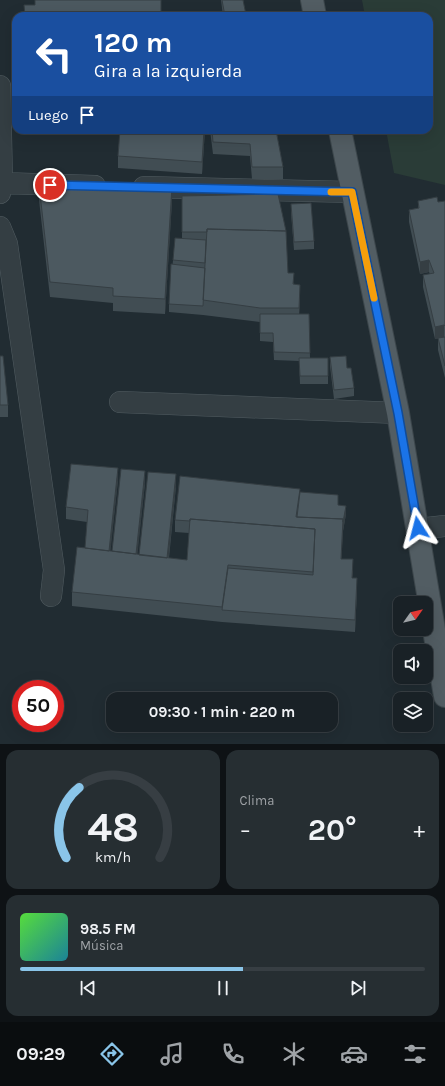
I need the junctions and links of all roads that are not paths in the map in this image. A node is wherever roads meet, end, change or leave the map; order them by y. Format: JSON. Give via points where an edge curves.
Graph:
{"nodes":[{"id":1,"x":312,"y":0,"type":"edge"},
{"id":2,"x":314,"y":12,"type":"edge"},
{"id":3,"x":0,"y":86,"type":"edge"},
{"id":4,"x":341,"y":134,"type":"edge"},
{"id":5,"x":1,"y":188,"type":"edge"},
{"id":6,"x":352,"y":192,"type":"junction"},
{"id":7,"x":0,"y":227,"type":"edge"},
{"id":8,"x":120,"y":402,"type":"dead end"},
{"id":9,"x":398,"y":413,"type":"junction"},
{"id":10,"x":445,"y":526,"type":"edge"},
{"id":11,"x":418,"y":528,"type":"junction"},
{"id":12,"x":51,"y":596,"type":"dead end"},
{"id":13,"x":445,"y":696,"type":"edge"}],
"edges":[{"from":1,"to":2,"type":"main road"},
{"from":3,"to":5,"type":"street"},
{"from":4,"to":6,"type":"main road"},
{"from":5,"to":6,"type":"street","via":[[117,186]]},
{"from":6,"to":9,"type":"main road"},
{"from":7,"to":12,"type":"street","via":[[7,244],[54,570]]},
{"from":8,"to":9,"type":"street"},
{"from":9,"to":11,"type":"main road"},
{"from":10,"to":11,"type":"street"},
{"from":11,"to":13,"type":"main road"}]}
